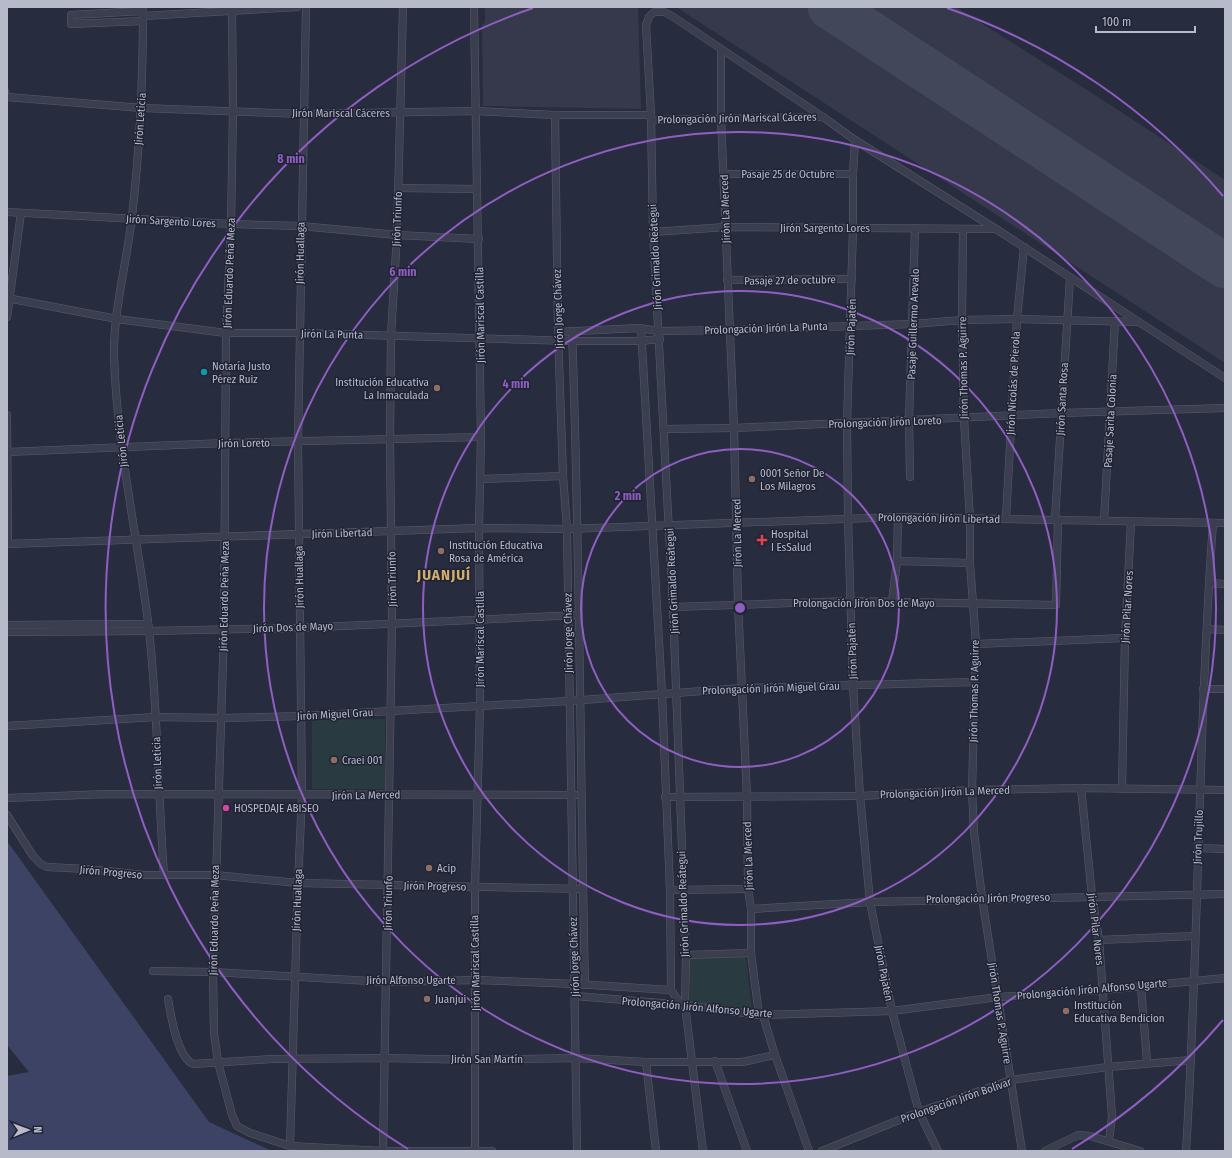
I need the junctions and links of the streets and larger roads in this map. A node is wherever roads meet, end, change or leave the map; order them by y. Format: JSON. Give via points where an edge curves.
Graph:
{"nodes":[{"id":1,"x":297,"y":7,"type":"edge"},
{"id":2,"x":306,"y":7,"type":"edge"},
{"id":3,"x":403,"y":7,"type":"edge"},
{"id":4,"x":474,"y":7,"type":"edge"},
{"id":5,"x":232,"y":9,"type":"edge"},
{"id":6,"x":143,"y":14,"type":"edge"},
{"id":7,"x":721,"y":50,"type":"junction"},
{"id":8,"x":7,"y":97,"type":"edge"},
{"id":9,"x":142,"y":108,"type":"junction"},
{"id":10,"x":233,"y":110,"type":"junction"},
{"id":11,"x":475,"y":111,"type":"junction"},
{"id":12,"x":400,"y":112,"type":"junction"},
{"id":13,"x":303,"y":114,"type":"junction"},
{"id":14,"x":555,"y":115,"type":"junction"},
{"id":15,"x":651,"y":117,"type":"junction"},
{"id":16,"x":823,"y":117,"type":"junction"},
{"id":17,"x":721,"y":118,"type":"junction"},
{"id":18,"x":855,"y":140,"type":"junction"},
{"id":19,"x":724,"y":174,"type":"junction"},
{"id":20,"x":853,"y":174,"type":"junction"},
{"id":21,"x":398,"y":188,"type":"junction"},
{"id":22,"x":477,"y":189,"type":"junction"},
{"id":23,"x":7,"y":212,"type":"edge"},
{"id":24,"x":21,"y":213,"type":"junction"},
{"id":25,"x":132,"y":218,"type":"junction"},
{"id":26,"x":232,"y":224,"type":"junction"},
{"id":27,"x":301,"y":226,"type":"junction"},
{"id":28,"x":726,"y":227,"type":"junction"},
{"id":29,"x":853,"y":228,"type":"junction"},
{"id":30,"x":915,"y":228,"type":"junction"},
{"id":31,"x":963,"y":229,"type":"junction"},
{"id":32,"x":996,"y":229,"type":"junction"},
{"id":33,"x":653,"y":232,"type":"junction"},
{"id":34,"x":397,"y":235,"type":"junction"},
{"id":35,"x":478,"y":238,"type":"junction"},
{"id":36,"x":1024,"y":247,"type":"junction"},
{"id":37,"x":1070,"y":278,"type":"junction"},
{"id":38,"x":852,"y":279,"type":"junction"},
{"id":39,"x":727,"y":280,"type":"junction"},
{"id":40,"x":8,"y":298,"type":"edge"},
{"id":41,"x":7,"y":317,"type":"edge"},
{"id":42,"x":117,"y":319,"type":"junction"},
{"id":43,"x":1017,"y":319,"type":"junction"},
{"id":44,"x":962,"y":320,"type":"junction"},
{"id":45,"x":1066,"y":321,"type":"junction"},
{"id":46,"x":1115,"y":321,"type":"junction"},
{"id":47,"x":1136,"y":322,"type":"junction"},
{"id":48,"x":913,"y":324,"type":"junction"},
{"id":49,"x":851,"y":326,"type":"junction"},
{"id":50,"x":641,"y":328,"type":"junction"},
{"id":51,"x":730,"y":330,"type":"junction"},
{"id":52,"x":572,"y":331,"type":"junction"},
{"id":53,"x":659,"y":331,"type":"junction"},
{"id":54,"x":558,"y":332,"type":"junction"},
{"id":55,"x":226,"y":333,"type":"junction"},
{"id":56,"x":299,"y":333,"type":"junction"},
{"id":57,"x":392,"y":335,"type":"junction"},
{"id":58,"x":480,"y":338,"type":"junction"},
{"id":59,"x":660,"y":339,"type":"junction"},
{"id":60,"x":559,"y":340,"type":"junction"},
{"id":61,"x":572,"y":341,"type":"junction"},
{"id":62,"x":641,"y":341,"type":"junction"},
{"id":63,"x":1225,"y":378,"type":"edge"},
{"id":64,"x":1225,"y":408,"type":"edge"},
{"id":65,"x":1111,"y":412,"type":"junction"},
{"id":66,"x":1062,"y":413,"type":"junction"},
{"id":67,"x":7,"y":415,"type":"edge"},
{"id":68,"x":1012,"y":416,"type":"junction"},
{"id":69,"x":964,"y":418,"type":"junction"},
{"id":70,"x":909,"y":421,"type":"junction"},
{"id":71,"x":847,"y":423,"type":"junction"},
{"id":72,"x":734,"y":428,"type":"junction"},
{"id":73,"x":665,"y":429,"type":"junction"},
{"id":74,"x":481,"y":437,"type":"junction"},
{"id":75,"x":390,"y":439,"type":"junction"},
{"id":76,"x":298,"y":442,"type":"junction"},
{"id":77,"x":225,"y":443,"type":"junction"},
{"id":78,"x":121,"y":447,"type":"junction"},
{"id":79,"x":8,"y":452,"type":"edge"},
{"id":80,"x":563,"y":476,"type":"junction"},
{"id":81,"x":910,"y":477,"type":"dead end"},
{"id":82,"x":481,"y":479,"type":"junction"},
{"id":83,"x":898,"y":517,"type":"junction"},
{"id":84,"x":848,"y":518,"type":"junction"},
{"id":85,"x":1006,"y":518,"type":"junction"},
{"id":86,"x":970,"y":519,"type":"junction"},
{"id":87,"x":1056,"y":519,"type":"junction"},
{"id":88,"x":1104,"y":521,"type":"junction"},
{"id":89,"x":737,"y":522,"type":"junction"},
{"id":90,"x":1131,"y":522,"type":"junction"},
{"id":91,"x":1213,"y":523,"type":"junction"},
{"id":92,"x":1225,"y":523,"type":"edge"},
{"id":93,"x":669,"y":525,"type":"junction"},
{"id":94,"x":652,"y":526,"type":"junction"},
{"id":95,"x":479,"y":528,"type":"junction"},
{"id":96,"x":567,"y":529,"type":"junction"},
{"id":97,"x":577,"y":529,"type":"junction"},
{"id":98,"x":391,"y":531,"type":"junction"},
{"id":99,"x":298,"y":534,"type":"junction"},
{"id":100,"x":226,"y":537,"type":"junction"},
{"id":101,"x":135,"y":539,"type":"junction"},
{"id":102,"x":7,"y":544,"type":"edge"},
{"id":103,"x":896,"y":561,"type":"junction"},
{"id":104,"x":970,"y":563,"type":"junction"},
{"id":105,"x":1209,"y":583,"type":"junction"},
{"id":106,"x":1225,"y":584,"type":"edge"},
{"id":107,"x":851,"y":601,"type":"junction"},
{"id":108,"x":892,"y":602,"type":"junction"},
{"id":109,"x":738,"y":604,"type":"junction"},
{"id":110,"x":974,"y":604,"type":"junction"},
{"id":111,"x":1056,"y":605,"type":"joint"},
{"id":112,"x":673,"y":607,"type":"junction"},
{"id":113,"x":578,"y":615,"type":"junction"},
{"id":114,"x":567,"y":616,"type":"junction"},
{"id":115,"x":480,"y":618,"type":"junction"},
{"id":116,"x":392,"y":622,"type":"junction"},
{"id":117,"x":7,"y":625,"type":"edge"},
{"id":118,"x":148,"y":628,"type":"junction"},
{"id":119,"x":299,"y":628,"type":"junction"},
{"id":120,"x":1207,"y":629,"type":"junction"},
{"id":121,"x":224,"y":630,"type":"junction"},
{"id":122,"x":1225,"y":630,"type":"edge"},
{"id":123,"x":7,"y":632,"type":"edge"},
{"id":124,"x":1125,"y":638,"type":"junction"},
{"id":125,"x":976,"y":644,"type":"junction"},
{"id":126,"x":975,"y":682,"type":"junction"},
{"id":127,"x":853,"y":685,"type":"junction"},
{"id":128,"x":743,"y":688,"type":"junction"},
{"id":129,"x":1203,"y":689,"type":"junction"},
{"id":130,"x":1225,"y":690,"type":"edge"},
{"id":131,"x":676,"y":692,"type":"junction"},
{"id":132,"x":662,"y":694,"type":"junction"},
{"id":133,"x":581,"y":700,"type":"junction"},
{"id":134,"x":569,"y":701,"type":"junction"},
{"id":135,"x":480,"y":706,"type":"junction"},
{"id":136,"x":390,"y":712,"type":"junction"},
{"id":137,"x":303,"y":716,"type":"junction"},
{"id":138,"x":156,"y":717,"type":"junction"},
{"id":139,"x":222,"y":718,"type":"junction"},
{"id":140,"x":7,"y":726,"type":"edge"},
{"id":141,"x":1081,"y":788,"type":"junction"},
{"id":142,"x":1122,"y":789,"type":"junction"},
{"id":143,"x":972,"y":790,"type":"junction"},
{"id":144,"x":1200,"y":790,"type":"junction"},
{"id":145,"x":1225,"y":790,"type":"edge"},
{"id":146,"x":158,"y":794,"type":"junction"},
{"id":147,"x":218,"y":794,"type":"junction"},
{"id":148,"x":390,"y":795,"type":"junction"},
{"id":149,"x":477,"y":795,"type":"junction"},
{"id":150,"x":571,"y":795,"type":"junction"},
{"id":151,"x":302,"y":796,"type":"junction"},
{"id":152,"x":581,"y":796,"type":"junction"},
{"id":153,"x":665,"y":796,"type":"junction"},
{"id":154,"x":860,"y":796,"type":"junction"},
{"id":155,"x":680,"y":797,"type":"junction"},
{"id":156,"x":747,"y":797,"type":"junction"},
{"id":157,"x":7,"y":798,"type":"edge"},
{"id":158,"x":7,"y":816,"type":"edge"},
{"id":159,"x":1198,"y":848,"type":"junction"},
{"id":160,"x":1225,"y":849,"type":"edge"},
{"id":161,"x":164,"y":875,"type":"junction"},
{"id":162,"x":215,"y":875,"type":"junction"},
{"id":163,"x":298,"y":883,"type":"junction"},
{"id":164,"x":389,"y":885,"type":"junction"},
{"id":165,"x":475,"y":887,"type":"junction"},
{"id":166,"x":748,"y":888,"type":"junction"},
{"id":167,"x":572,"y":889,"type":"junction"},
{"id":168,"x":583,"y":889,"type":"junction"},
{"id":169,"x":670,"y":890,"type":"junction"},
{"id":170,"x":683,"y":890,"type":"junction"},
{"id":171,"x":1196,"y":894,"type":"junction"},
{"id":172,"x":1225,"y":894,"type":"edge"},
{"id":173,"x":1092,"y":896,"type":"junction"},
{"id":174,"x":982,"y":898,"type":"junction"},
{"id":175,"x":870,"y":902,"type":"junction"},
{"id":176,"x":751,"y":909,"type":"junction"},
{"id":177,"x":1194,"y":936,"type":"junction"},
{"id":178,"x":1099,"y":940,"type":"junction"},
{"id":179,"x":751,"y":953,"type":"junction"},
{"id":180,"x":686,"y":955,"type":"junction"},
{"id":181,"x":153,"y":971,"type":"dead end"},
{"id":182,"x":213,"y":972,"type":"junction"},
{"id":183,"x":295,"y":977,"type":"junction"},
{"id":184,"x":1225,"y":978,"type":"edge"},
{"id":185,"x":476,"y":980,"type":"junction"},
{"id":186,"x":1193,"y":980,"type":"junction"},
{"id":187,"x":387,"y":982,"type":"junction"},
{"id":188,"x":576,"y":984,"type":"junction"},
{"id":189,"x":585,"y":985,"type":"junction"},
{"id":190,"x":1141,"y":986,"type":"junction"},
{"id":191,"x":672,"y":990,"type":"junction"},
{"id":192,"x":1103,"y":990,"type":"junction"},
{"id":193,"x":576,"y":996,"type":"junction"},
{"id":194,"x":998,"y":997,"type":"junction"},
{"id":195,"x":168,"y":999,"type":"dead end"},
{"id":196,"x":685,"y":1005,"type":"junction"},
{"id":197,"x":892,"y":1010,"type":"junction"},
{"id":198,"x":761,"y":1015,"type":"junction"},
{"id":199,"x":775,"y":1055,"type":"junction"},
{"id":200,"x":386,"y":1058,"type":"junction"},
{"id":201,"x":576,"y":1058,"type":"junction"},
{"id":202,"x":293,"y":1059,"type":"junction"},
{"id":203,"x":476,"y":1060,"type":"junction"},
{"id":204,"x":1192,"y":1060,"type":"junction"},
{"id":205,"x":691,"y":1061,"type":"junction"},
{"id":206,"x":715,"y":1061,"type":"junction"},
{"id":207,"x":218,"y":1062,"type":"junction"},
{"id":208,"x":646,"y":1062,"type":"junction"},
{"id":209,"x":1147,"y":1062,"type":"junction"},
{"id":210,"x":1108,"y":1067,"type":"junction"},
{"id":211,"x":1011,"y":1080,"type":"junction"},
{"id":212,"x":918,"y":1112,"type":"junction"},
{"id":213,"x":1109,"y":1141,"type":"junction"},
{"id":214,"x":290,"y":1146,"type":"junction"},
{"id":215,"x":383,"y":1151,"type":"edge"},
{"id":216,"x":475,"y":1151,"type":"edge"},
{"id":217,"x":492,"y":1151,"type":"edge"},
{"id":218,"x":578,"y":1151,"type":"edge"},
{"id":219,"x":656,"y":1151,"type":"edge"},
{"id":220,"x":703,"y":1151,"type":"edge"},
{"id":221,"x":747,"y":1151,"type":"edge"},
{"id":222,"x":809,"y":1151,"type":"edge"},
{"id":223,"x":822,"y":1151,"type":"edge"},
{"id":224,"x":938,"y":1151,"type":"edge"},
{"id":225,"x":1022,"y":1151,"type":"edge"},
{"id":226,"x":1045,"y":1151,"type":"edge"},
{"id":227,"x":1140,"y":1151,"type":"edge"},
{"id":228,"x":1186,"y":1151,"type":"edge"}],
"edges":[{"from":1,"to":5,"type":"street"},
{"from":2,"to":13,"type":"street","name":"Jirón Huallaga"},
{"from":3,"to":12,"type":"street","name":"Jirón Triunfo"},
{"from":4,"to":11,"type":"street","name":"Jirón Mariscal Castilla"},
{"from":5,"to":6,"type":"street"},
{"from":5,"to":10,"type":"street","name":"Jirón Eduardo Peña Meza"},
{"from":6,"to":6,"type":"street","via":[[71,15],[71,24]]},
{"from":6,"to":9,"type":"street","name":"Jirón Leticia"},
{"from":7,"to":15,"type":"street","name":"Jirón Grimaldo Reátegui","via":[[672,16],[664,12],[654,12],[646,25]]},
{"from":7,"to":16,"type":"street"},
{"from":7,"to":17,"type":"street","name":"Jirón La Merced"},
{"from":8,"to":9,"type":"street","name":"Jirón Mariscal Cáceres"},
{"from":9,"to":10,"type":"street","name":"Jirón Mariscal Cáceres"},
{"from":9,"to":25,"type":"street","name":"Jirón Leticia"},
{"from":10,"to":13,"type":"street","name":"Jirón Mariscal Cáceres"},
{"from":10,"to":26,"type":"street","name":"Jirón Eduardo Peña Meza"},
{"from":11,"to":12,"type":"street","name":"Jirón Mariscal Cáceres"},
{"from":11,"to":14,"type":"street","name":"Jirón Mariscal Cáceres"},
{"from":11,"to":22,"type":"street","name":"Jirón Mariscal Castilla"},
{"from":12,"to":13,"type":"street","name":"Jirón Mariscal Cáceres"},
{"from":12,"to":21,"type":"street","name":"Jirón Triunfo"},
{"from":13,"to":27,"type":"street","name":"Jirón Huallaga"},
{"from":14,"to":15,"type":"street","name":"Jirón Mariscal Cáceres"},
{"from":14,"to":54,"type":"street","name":"Jirón Jorge Chávez"},
{"from":15,"to":17,"type":"street","name":"Prolongación Jirón Mariscal Cáceres"},
{"from":15,"to":33,"type":"street","name":"Jirón Grimaldo Reátegui"},
{"from":16,"to":17,"type":"street","name":"Prolongación Jirón Mariscal Cáceres"},
{"from":16,"to":18,"type":"street"},
{"from":17,"to":19,"type":"street","name":"Jirón La Merced"},
{"from":18,"to":20,"type":"street","name":"Jirón Pajatén"},
{"from":18,"to":32,"type":"street"},
{"from":19,"to":20,"type":"street","name":"Pasaje 25 de Octubre"},
{"from":19,"to":28,"type":"street","name":"Jirón La Merced"},
{"from":20,"to":29,"type":"street","name":"Jirón Pajatén"},
{"from":21,"to":22,"type":"street"},
{"from":21,"to":34,"type":"street","name":"Jirón Triunfo"},
{"from":22,"to":35,"type":"street","name":"Jirón Mariscal Castilla"},
{"from":23,"to":24,"type":"street","name":"Jirón Sargento Lores"},
{"from":24,"to":25,"type":"street","name":"Jirón Sargento Lores"},
{"from":24,"to":40,"type":"street"},
{"from":25,"to":26,"type":"street","name":"Jirón Sargento Lores"},
{"from":25,"to":42,"type":"street","name":"Jirón Leticia"},
{"from":26,"to":27,"type":"street","name":"Jirón Sargento Lores"},
{"from":26,"to":55,"type":"street","name":"Jirón Eduardo Peña Meza"},
{"from":27,"to":34,"type":"street","name":"Jirón Sargento Lores"},
{"from":27,"to":56,"type":"street","name":"Jirón Huallaga"},
{"from":28,"to":29,"type":"street","name":"Jirón Sargento Lores"},
{"from":28,"to":33,"type":"street","name":"Jirón Sargento Lores"},
{"from":28,"to":39,"type":"street","name":"Jirón La Merced"},
{"from":29,"to":30,"type":"street","name":"Jirón Sargento Lores"},
{"from":29,"to":38,"type":"street","name":"Jirón Pajatén"},
{"from":30,"to":31,"type":"street","name":"Jirón Sargento Lores"},
{"from":30,"to":48,"type":"street","name":"Pasaje Guillermo Arevalo"},
{"from":31,"to":32,"type":"street","name":"Jirón Sargento Lores"},
{"from":31,"to":44,"type":"street","name":"Jirón Thomas P. Aguirre"},
{"from":32,"to":36,"type":"street"},
{"from":33,"to":53,"type":"street","name":"Jirón Grimaldo Reátegui"},
{"from":34,"to":35,"type":"street","name":"Jirón Sargento Lores"},
{"from":34,"to":57,"type":"street","name":"Jirón Triunfo"},
{"from":35,"to":58,"type":"street","name":"Jirón Mariscal Castilla"},
{"from":36,"to":37,"type":"street"},
{"from":36,"to":43,"type":"street","name":"Jirón Nicolás de Pierola"},
{"from":37,"to":45,"type":"street","name":"Jirón Santa Rosa"},
{"from":37,"to":47,"type":"street"},
{"from":38,"to":39,"type":"street","name":"Pasaje 27 de octubre"},
{"from":38,"to":49,"type":"street","name":"Jirón Pajatén"},
{"from":39,"to":51,"type":"street","name":"Jirón La Merced"},
{"from":40,"to":41,"type":"street"},
{"from":40,"to":42,"type":"street","name":"Jirón La Punta"},
{"from":42,"to":55,"type":"street","name":"Jirón La Punta"},
{"from":42,"to":78,"type":"street","name":"Jirón Leticia","via":[[114,354]]},
{"from":43,"to":44,"type":"street","name":"Prolongación Jirón La Punta"},
{"from":43,"to":45,"type":"street","name":"Prolongación Jirón La Punta"},
{"from":43,"to":68,"type":"street","name":"Jirón Nicolás de Pierola"},
{"from":44,"to":48,"type":"street","name":"Prolongación Jirón La Punta"},
{"from":44,"to":69,"type":"street","name":"Jirón Thomas P. Aguirre"},
{"from":45,"to":46,"type":"street","name":"Prolongación Jirón La Punta"},
{"from":45,"to":66,"type":"street","name":"Jirón Santa Rosa"},
{"from":46,"to":47,"type":"street","name":"Prolongación Jirón La Punta"},
{"from":46,"to":65,"type":"street","name":"Pasaje Sarita Colonia"},
{"from":47,"to":63,"type":"street"},
{"from":48,"to":49,"type":"street","name":"Prolongación Jirón La Punta"},
{"from":48,"to":70,"type":"street","name":"Pasaje Guillermo Arevalo"},
{"from":49,"to":51,"type":"street","name":"Prolongación Jirón La Punta"},
{"from":49,"to":71,"type":"street","name":"Jirón Pajatén"},
{"from":50,"to":52,"type":"street"},
{"from":50,"to":53,"type":"street"},
{"from":50,"to":62,"type":"street","name":"Jirón Grimaldo Reátegui"},
{"from":51,"to":53,"type":"street","name":"Prolongación Jirón La Punta"},
{"from":51,"to":72,"type":"street","name":"Jirón La Merced"},
{"from":52,"to":54,"type":"street"},
{"from":52,"to":61,"type":"street","name":"Jirón Jorge Chávez"},
{"from":53,"to":59,"type":"street","name":"Jirón Grimaldo Reátegui"},
{"from":54,"to":60,"type":"street","name":"Jirón Jorge Chávez"},
{"from":55,"to":56,"type":"street","name":"Jirón La Punta"},
{"from":55,"to":77,"type":"street","name":"Jirón Eduardo Peña Meza"},
{"from":56,"to":57,"type":"street","name":"Jirón La Punta"},
{"from":56,"to":76,"type":"street","name":"Jirón Huallaga"},
{"from":57,"to":58,"type":"street","name":"Jirón La Punta"},
{"from":57,"to":75,"type":"street","name":"Jirón Triunfo"},
{"from":58,"to":60,"type":"street","name":"Jirón La Punta"},
{"from":58,"to":74,"type":"street","name":"Jirón Mariscal Castilla"},
{"from":59,"to":62,"type":"street","name":"Jirón La Punta"},
{"from":59,"to":73,"type":"street","name":"Jirón Grimaldo Reátegui"},
{"from":60,"to":61,"type":"street","name":"Jirón La Punta"},
{"from":60,"to":80,"type":"street","name":"Jirón Jorge Chávez"},
{"from":61,"to":62,"type":"street","name":"Jirón La Punta"},
{"from":61,"to":97,"type":"street","name":"Jirón Jorge Chávez"},
{"from":62,"to":94,"type":"street","name":"Jirón Grimaldo Reátegui"},
{"from":64,"to":65,"type":"street","name":"Prolongación Jirón Loreto"},
{"from":65,"to":66,"type":"street","name":"Prolongación Jirón Loreto"},
{"from":65,"to":88,"type":"street","name":"Pasaje Sarita Colonia"},
{"from":66,"to":68,"type":"street","name":"Prolongación Jirón Loreto"},
{"from":66,"to":87,"type":"street","name":"Jirón Santa Rosa"},
{"from":67,"to":79,"type":"street"},
{"from":68,"to":69,"type":"street","name":"Prolongación Jirón Loreto"},
{"from":68,"to":85,"type":"street","name":"Jirón Nicolás de Pierola"},
{"from":69,"to":70,"type":"street","name":"Prolongación Jirón Loreto"},
{"from":69,"to":86,"type":"street","name":"Jirón Thomas P. Aguirre"},
{"from":70,"to":71,"type":"street","name":"Prolongación Jirón Loreto"},
{"from":70,"to":81,"type":"street","name":"Pasaje Guillermo Arevalo"},
{"from":71,"to":72,"type":"street","name":"Prolongación Jirón Loreto"},
{"from":71,"to":84,"type":"street","name":"Jirón Pajatén"},
{"from":72,"to":73,"type":"street","name":"Prolongación Jirón Loreto"},
{"from":72,"to":89,"type":"street","name":"Jirón La Merced"},
{"from":73,"to":93,"type":"street","name":"Jirón Grimaldo Reátegui"},
{"from":74,"to":75,"type":"street","name":"Jirón Loreto"},
{"from":74,"to":82,"type":"street","name":"Jirón Mariscal Castilla"},
{"from":75,"to":76,"type":"street","name":"Jirón Loreto"},
{"from":75,"to":98,"type":"street","name":"Jirón Triunfo"},
{"from":76,"to":77,"type":"street","name":"Jirón Loreto"},
{"from":76,"to":99,"type":"street","name":"Jirón Huallaga"},
{"from":77,"to":78,"type":"street","name":"Jirón Loreto"},
{"from":77,"to":100,"type":"street","name":"Jirón Eduardo Peña Meza"},
{"from":78,"to":79,"type":"street","name":"Jirón Loreto"},
{"from":78,"to":101,"type":"street","name":"Jirón Leticia"},
{"from":79,"to":102,"type":"street"},
{"from":80,"to":82,"type":"street"},
{"from":80,"to":96,"type":"street","name":"Jirón Jorge Chávez"},
{"from":82,"to":95,"type":"street","name":"Jirón Mariscal Castilla"},
{"from":83,"to":84,"type":"street","name":"Prolongación Jirón Libertad"},
{"from":83,"to":86,"type":"street","name":"Prolongación Jirón Libertad"},
{"from":83,"to":103,"type":"street"},
{"from":84,"to":89,"type":"street","name":"Prolongación Jirón Libertad"},
{"from":84,"to":107,"type":"street","name":"Jirón Pajatén"},
{"from":85,"to":86,"type":"street","name":"Prolongación Jirón Libertad"},
{"from":85,"to":87,"type":"street","name":"Prolongación Jirón Libertad"},
{"from":86,"to":104,"type":"street","name":"Jirón Thomas P. Aguirre"},
{"from":87,"to":88,"type":"street","name":"Prolongación Jirón Libertad"},
{"from":87,"to":111,"type":"street","name":"Jirón Santa Rosa"},
{"from":88,"to":90,"type":"street","name":"Prolongación Jirón Libertad"},
{"from":89,"to":93,"type":"street","name":"Prolongación Jirón Libertad"},
{"from":89,"to":109,"type":"street","name":"Jirón La Merced"},
{"from":90,"to":91,"type":"street","name":"Prolongación Jirón Libertad"},
{"from":90,"to":124,"type":"street","name":"Jirón Pilar Nores"},
{"from":91,"to":92,"type":"street","name":"Prolongación Jirón Libertad"},
{"from":91,"to":105,"type":"street","name":"Jirón Trujillo"},
{"from":93,"to":94,"type":"street","name":"Prolongación Jirón Libertad"},
{"from":93,"to":112,"type":"street","name":"Jirón Grimaldo Reátegui"},
{"from":94,"to":97,"type":"street","name":"Jirón Libertad"},
{"from":94,"to":132,"type":"street","name":"Jirón Grimaldo Reátegui"},
{"from":95,"to":96,"type":"street","name":"Jirón Libertad"},
{"from":95,"to":98,"type":"street","name":"Jirón Libertad"},
{"from":95,"to":115,"type":"street","name":"Jirón Mariscal Castilla"},
{"from":96,"to":97,"type":"street","name":"Jirón Libertad"},
{"from":96,"to":114,"type":"street","name":"Jirón Jorge Chávez"},
{"from":97,"to":113,"type":"street","name":"Jirón Jorge Chávez"},
{"from":98,"to":99,"type":"street","name":"Jirón Libertad"},
{"from":98,"to":116,"type":"street","name":"Jirón Triunfo"},
{"from":99,"to":100,"type":"street","name":"Jirón Libertad"},
{"from":99,"to":119,"type":"street","name":"Jirón Huallaga"},
{"from":100,"to":101,"type":"street","name":"Jirón Libertad"},
{"from":100,"to":121,"type":"street","name":"Jirón Eduardo Peña Meza"},
{"from":101,"to":102,"type":"street","name":"Jirón Libertad"},
{"from":101,"to":118,"type":"street","name":"Jirón Leticia"},
{"from":103,"to":104,"type":"street"},
{"from":103,"to":108,"type":"street"},
{"from":104,"to":110,"type":"street","name":"Jirón Thomas P. Aguirre"},
{"from":105,"to":106,"type":"street"},
{"from":105,"to":120,"type":"street","name":"Jirón Trujillo"},
{"from":107,"to":108,"type":"street","name":"Prolongación Jirón Dos de Mayo"},
{"from":107,"to":109,"type":"street","name":"Prolongación Jirón Dos de Mayo"},
{"from":107,"to":127,"type":"street","name":"Jirón Pajatén"},
{"from":108,"to":110,"type":"street","name":"Prolongación Jirón Dos de Mayo"},
{"from":109,"to":112,"type":"street","name":"Prolongación Jirón Dos de Mayo"},
{"from":109,"to":128,"type":"street","name":"Jirón La Merced"},
{"from":110,"to":111,"type":"street","name":"Prolongación Jirón Dos de Mayo"},
{"from":110,"to":125,"type":"street","name":"Jirón Thomas P. Aguirre"},
{"from":112,"to":131,"type":"street","name":"Jirón Grimaldo Reátegui"},
{"from":113,"to":114,"type":"street","name":"Jirón Dos de Mayo"},
{"from":113,"to":133,"type":"street","name":"Jirón Jorge Chávez"},
{"from":114,"to":115,"type":"street","name":"Jirón Dos de Mayo"},
{"from":114,"to":134,"type":"street","name":"Jirón Jorge Chávez"},
{"from":115,"to":116,"type":"street","name":"Jirón Dos de Mayo"},
{"from":115,"to":135,"type":"street","name":"Jirón Mariscal Castilla"},
{"from":116,"to":119,"type":"street","name":"Jirón Dos de Mayo"},
{"from":116,"to":136,"type":"street","name":"Jirón Triunfo"},
{"from":117,"to":118,"type":"street","name":"Jirón Dos de Mayo"},
{"from":118,"to":121,"type":"street","name":"Jirón Dos de Mayo"},
{"from":118,"to":123,"type":"street","name":"Jirón Dos de Mayo"},
{"from":118,"to":138,"type":"street","name":"Jirón Leticia"},
{"from":119,"to":121,"type":"street","name":"Jirón Dos de Mayo"},
{"from":119,"to":137,"type":"street","name":"Jirón Huallaga"},
{"from":120,"to":122,"type":"street"},
{"from":120,"to":129,"type":"street","name":"Jirón Trujillo"},
{"from":121,"to":139,"type":"street","name":"Jirón Eduardo Peña Meza"},
{"from":124,"to":125,"type":"street"},
{"from":124,"to":142,"type":"street","name":"Jirón Pilar Nores"},
{"from":125,"to":126,"type":"street","name":"Jirón Thomas P. Aguirre"},
{"from":126,"to":127,"type":"street","name":"Prolongación Jirón Miguel Grau"},
{"from":126,"to":143,"type":"street","name":"Jirón Thomas P. Aguirre"},
{"from":127,"to":128,"type":"street","name":"Prolongación Jirón Miguel Grau"},
{"from":127,"to":154,"type":"street","name":"Jirón Pajatén"},
{"from":128,"to":131,"type":"street","name":"Prolongación Jirón Miguel Grau"},
{"from":128,"to":156,"type":"street","name":"Jirón La Merced"},
{"from":129,"to":130,"type":"street"},
{"from":129,"to":144,"type":"street","name":"Jirón Trujillo"},
{"from":131,"to":132,"type":"street","name":"Prolongación Jirón Miguel Grau"},
{"from":131,"to":155,"type":"street","name":"Jirón Grimaldo Reátegui"},
{"from":132,"to":133,"type":"street","name":"Jirón Miguel Grau"},
{"from":132,"to":153,"type":"street","name":"Jirón Grimaldo Reátegui"},
{"from":133,"to":134,"type":"street","name":"Jirón Miguel Grau"},
{"from":133,"to":152,"type":"street","name":"Jirón Jorge Chávez"},
{"from":134,"to":135,"type":"street","name":"Jirón Miguel Grau"},
{"from":134,"to":150,"type":"street","name":"Jirón Jorge Chávez"},
{"from":135,"to":136,"type":"street","name":"Jirón Miguel Grau"},
{"from":135,"to":149,"type":"street","name":"Jirón Mariscal Castilla"},
{"from":136,"to":137,"type":"street","name":"Jirón Miguel Grau"},
{"from":136,"to":148,"type":"street","name":"Jirón Triunfo"},
{"from":137,"to":139,"type":"street","name":"Jirón Miguel Grau"},
{"from":137,"to":151,"type":"street","name":"Jirón Huallaga"},
{"from":138,"to":139,"type":"street","name":"Jirón Miguel Grau"},
{"from":138,"to":140,"type":"street","name":"Jirón Miguel Grau"},
{"from":138,"to":146,"type":"street","name":"Jirón Leticia"},
{"from":139,"to":147,"type":"street","name":"Jirón Eduardo Peña Meza"},
{"from":141,"to":142,"type":"street","name":"Prolongación Jirón La Merced"},
{"from":141,"to":143,"type":"street","name":"Prolongación Jirón La Merced"},
{"from":141,"to":173,"type":"street","name":"Jirón Pilar Nores"},
{"from":142,"to":144,"type":"street","name":"Prolongación Jirón La Merced"},
{"from":143,"to":154,"type":"street","name":"Prolongación Jirón La Merced"},
{"from":143,"to":174,"type":"street","name":"Jirón Thomas P. Aguirre"},
{"from":144,"to":145,"type":"street","name":"Prolongación Jirón La Merced"},
{"from":144,"to":159,"type":"street","name":"Jirón Trujillo"},
{"from":146,"to":147,"type":"street","name":"Jirón La Merced"},
{"from":146,"to":157,"type":"street","name":"Jirón La Merced"},
{"from":146,"to":161,"type":"street","name":"Jirón Leticia"},
{"from":147,"to":151,"type":"street","name":"Jirón La Merced"},
{"from":147,"to":162,"type":"street","name":"Jirón Eduardo Peña Meza"},
{"from":148,"to":149,"type":"street","name":"Jirón La Merced"},
{"from":148,"to":151,"type":"street","name":"Jirón La Merced"},
{"from":148,"to":164,"type":"street","name":"Jirón Triunfo"},
{"from":149,"to":150,"type":"street","name":"Jirón La Merced"},
{"from":149,"to":165,"type":"street","name":"Jirón Mariscal Castilla"},
{"from":150,"to":152,"type":"street","name":"Jirón La Merced"},
{"from":150,"to":167,"type":"street","name":"Jirón Jorge Chávez"},
{"from":151,"to":163,"type":"street","name":"Jirón Huallaga"},
{"from":152,"to":168,"type":"street","name":"Jirón Jorge Chávez"},
{"from":153,"to":155,"type":"street","name":"Prolongación Jirón La Merced"},
{"from":153,"to":169,"type":"street","name":"Jirón Grimaldo Reátegui"},
{"from":154,"to":156,"type":"street","name":"Prolongación Jirón La Merced"},
{"from":154,"to":175,"type":"street","name":"Jirón Pajatén"},
{"from":155,"to":156,"type":"street","name":"Prolongación Jirón La Merced"},
{"from":155,"to":170,"type":"street","name":"Jirón Grimaldo Reátegui"},
{"from":156,"to":166,"type":"street","name":"Jirón La Merced"},
{"from":158,"to":161,"type":"street","name":"Jirón Progreso","via":[[33,856],[48,867]]},
{"from":159,"to":160,"type":"street"},
{"from":159,"to":171,"type":"street","name":"Jirón Trujillo"},
{"from":161,"to":162,"type":"street","name":"Jirón Progreso"},
{"from":162,"to":163,"type":"street","name":"Jirón Progreso"},
{"from":162,"to":182,"type":"street","name":"Jirón Eduardo Peña Meza"},
{"from":163,"to":164,"type":"street","name":"Jirón Progreso"},
{"from":163,"to":183,"type":"street","name":"Jirón Huallaga"},
{"from":164,"to":165,"type":"street","name":"Jirón Progreso"},
{"from":164,"to":187,"type":"street","name":"Jirón Triunfo"},
{"from":165,"to":167,"type":"street","name":"Jirón Progreso"},
{"from":165,"to":185,"type":"street","name":"Jirón Mariscal Castilla"},
{"from":166,"to":170,"type":"street"},
{"from":166,"to":176,"type":"street","name":"Jirón La Merced"},
{"from":167,"to":168,"type":"street","name":"Jirón Progreso"},
{"from":167,"to":188,"type":"street","name":"Jirón Jorge Chávez"},
{"from":168,"to":189,"type":"street","name":"Jirón Jorge Chávez"},
{"from":169,"to":170,"type":"street"},
{"from":169,"to":191,"type":"street","name":"Jirón Grimaldo Reátegui"},
{"from":170,"to":180,"type":"street","name":"Jirón Grimaldo Reátegui"},
{"from":171,"to":172,"type":"street","name":"Prolongación Jirón Progreso"},
{"from":171,"to":173,"type":"street","name":"Prolongación Jirón Progreso"},
{"from":171,"to":177,"type":"street","name":"Jirón Trujillo"},
{"from":173,"to":174,"type":"street","name":"Prolongación Jirón Progreso"},
{"from":173,"to":178,"type":"street","name":"Jirón Pilar Nores"},
{"from":174,"to":175,"type":"street","name":"Prolongación Jirón Progreso"},
{"from":174,"to":194,"type":"street","name":"Jirón Thomas P. Aguirre"},
{"from":175,"to":176,"type":"street","name":"Prolongación Jirón Progreso"},
{"from":175,"to":197,"type":"street","name":"Jirón Pajatén"},
{"from":176,"to":179,"type":"street","name":"Jirón La Merced"},
{"from":177,"to":178,"type":"street"},
{"from":177,"to":186,"type":"street","name":"Jirón Trujillo"},
{"from":178,"to":192,"type":"street","name":"Jirón Pilar Nores"},
{"from":179,"to":180,"type":"street"},
{"from":179,"to":198,"type":"street","name":"Jirón La Merced"},
{"from":180,"to":196,"type":"street","name":"Jirón Grimaldo Reátegui"},
{"from":181,"to":182,"type":"street","name":"Jirón Alfonso Ugarte"},
{"from":182,"to":183,"type":"street","name":"Jirón Alfonso Ugarte"},
{"from":182,"to":207,"type":"street","name":"Jirón Eduardo Peña Meza","via":[[214,1033]]},
{"from":183,"to":187,"type":"street","name":"Jirón Alfonso Ugarte"},
{"from":183,"to":202,"type":"street","name":"Jirón Huallaga"},
{"from":184,"to":186,"type":"street","name":"Prolongación Jirón Alfonso Ugarte"},
{"from":185,"to":187,"type":"street","name":"Jirón Alfonso Ugarte"},
{"from":185,"to":188,"type":"street","name":"Jirón Alfonso Ugarte"},
{"from":185,"to":203,"type":"street","name":"Jirón Mariscal Castilla"},
{"from":186,"to":190,"type":"street","name":"Prolongación Jirón Alfonso Ugarte"},
{"from":186,"to":204,"type":"street","name":"Jirón Trujillo"},
{"from":187,"to":200,"type":"street","name":"Jirón Triunfo"},
{"from":188,"to":189,"type":"street","name":"Jirón Alfonso Ugarte"},
{"from":188,"to":193,"type":"street","name":"Jirón Jorge Chávez"},
{"from":189,"to":191,"type":"street","name":"Jirón Alfonso Ugarte"},
{"from":190,"to":192,"type":"street","name":"Prolongación Jirón Alfonso Ugarte"},
{"from":190,"to":209,"type":"street"},
{"from":191,"to":196,"type":"street"},
{"from":192,"to":194,"type":"street","name":"Prolongación Jirón Alfonso Ugarte"},
{"from":192,"to":210,"type":"street","name":"Jirón Pilar Nores"},
{"from":193,"to":196,"type":"street","name":"Prolongación Jirón Alfonso Ugarte"},
{"from":193,"to":201,"type":"street","name":"Jirón Jorge Chávez"},
{"from":194,"to":197,"type":"street","name":"Prolongación Jirón Alfonso Ugarte"},
{"from":194,"to":211,"type":"street","name":"Jirón Thomas P. Aguirre"},
{"from":195,"to":207,"type":"street","name":"Jirón San Martín","via":[[180,1047],[188,1062]]},
{"from":196,"to":198,"type":"street","name":"Prolongación Jirón Alfonso Ugarte"},
{"from":196,"to":205,"type":"street","name":"Jirón Grimaldo Reátegui"},
{"from":197,"to":198,"type":"street","name":"Prolongación Jirón Alfonso Ugarte"},
{"from":197,"to":212,"type":"street","name":"Jirón Pajatén"},
{"from":198,"to":199,"type":"street","name":"Jirón La Merced"},
{"from":199,"to":206,"type":"street","name":"Jirón San Martín","via":[[742,1062]]},
{"from":199,"to":222,"type":"street","name":"Jirón La Merced"},
{"from":200,"to":202,"type":"street","name":"Jirón San Martín"},
{"from":200,"to":203,"type":"street","name":"Jirón San Martín"},
{"from":200,"to":215,"type":"street","name":"Jirón Triunfo"},
{"from":201,"to":203,"type":"street","name":"Jirón San Martín"},
{"from":201,"to":208,"type":"street","name":"Jirón San Martín"},
{"from":201,"to":218,"type":"street","name":"Jirón Jorge Chávez"},
{"from":202,"to":207,"type":"street","name":"Jirón San Martín"},
{"from":202,"to":214,"type":"street","name":"Jirón Huallaga"},
{"from":203,"to":216,"type":"street","name":"Jirón Mariscal Castilla"},
{"from":204,"to":209,"type":"street","name":"Prolongación Jirón Bolívar"},
{"from":204,"to":228,"type":"street","name":"Jirón Trujillo"},
{"from":205,"to":206,"type":"street","name":"Jirón San Martín"},
{"from":205,"to":208,"type":"street","name":"Jirón San Martín"},
{"from":205,"to":220,"type":"street","name":"Jirón Grimaldo Reátegui"},
{"from":206,"to":221,"type":"street"},
{"from":207,"to":214,"type":"street","name":"Jirón Eduardo Peña Meza","via":[[237,1126]]},
{"from":208,"to":219,"type":"street"},
{"from":209,"to":210,"type":"street","name":"Prolongación Jirón Bolívar"},
{"from":210,"to":211,"type":"street","name":"Prolongación Jirón Bolívar"},
{"from":210,"to":213,"type":"street","name":"Jirón Pilar Nores","via":[[1112,1116]]},
{"from":211,"to":212,"type":"street","name":"Prolongación Jirón Bolívar"},
{"from":211,"to":225,"type":"street","name":"Jirón Thomas P. Aguirre"},
{"from":212,"to":223,"type":"street","name":"Prolongación Jirón Bolívar"},
{"from":212,"to":224,"type":"street","name":"Jirón Pajatén"},
{"from":213,"to":226,"type":"street","via":[[1078,1135]]},
{"from":213,"to":227,"type":"street"},
{"from":214,"to":215,"type":"street"},
{"from":215,"to":216,"type":"street"},
{"from":216,"to":217,"type":"street"}]}
